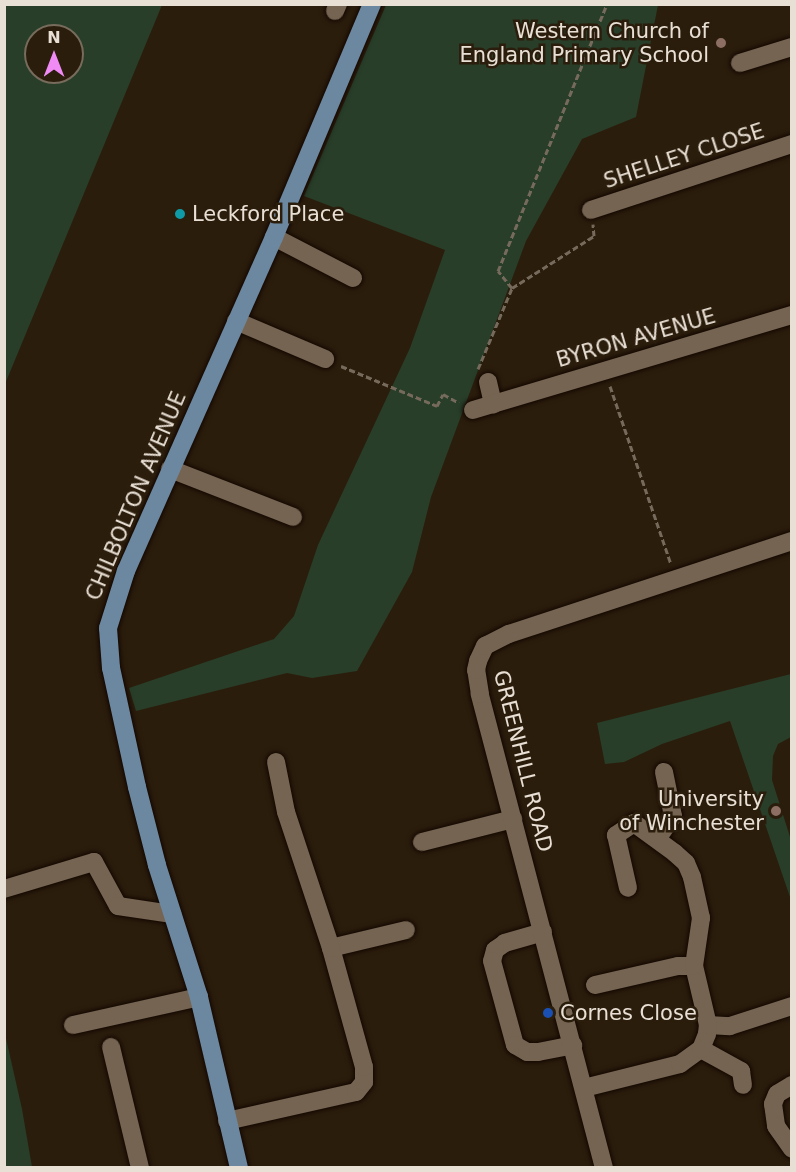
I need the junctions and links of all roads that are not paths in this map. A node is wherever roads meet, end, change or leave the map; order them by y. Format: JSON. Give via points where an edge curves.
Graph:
{"nodes":[{"id":1,"x":372,"y":4,"type":"edge"},
{"id":2,"x":792,"y":47,"type":"edge"},
{"id":3,"x":740,"y":63,"type":"dead end"},
{"id":4,"x":792,"y":144,"type":"edge"},
{"id":5,"x":591,"y":210,"type":"road end"},
{"id":6,"x":274,"y":237,"type":"junction"},
{"id":7,"x":352,"y":278,"type":"dead end"},
{"id":8,"x":792,"y":315,"type":"edge"},
{"id":9,"x":236,"y":321,"type":"junction"},
{"id":10,"x":325,"y":359,"type":"road end"},
{"id":11,"x":488,"y":382,"type":"road end"},
{"id":12,"x":493,"y":404,"type":"junction"},
{"id":13,"x":473,"y":410,"type":"road end"},
{"id":14,"x":170,"y":469,"type":"junction"},
{"id":15,"x":293,"y":517,"type":"dead end"},
{"id":16,"x":792,"y":542,"type":"edge"},
{"id":17,"x":276,"y":762,"type":"dead end"},
{"id":18,"x":664,"y":772,"type":"dead end"},
{"id":19,"x":513,"y":819,"type":"junction"},
{"id":20,"x":657,"y":839,"type":"junction"},
{"id":21,"x":422,"y":842,"type":"dead end"},
{"id":22,"x":628,"y":888,"type":"dead end"},
{"id":23,"x":4,"y":889,"type":"edge"},
{"id":24,"x":172,"y":915,"type":"junction"},
{"id":25,"x":406,"y":930,"type":"dead end"},
{"id":26,"x":543,"y":932,"type":"junction"},
{"id":27,"x":331,"y":948,"type":"junction"},
{"id":28,"x":694,"y":966,"type":"junction"},
{"id":29,"x":595,"y":985,"type":"dead end"},
{"id":30,"x":199,"y":997,"type":"junction"},
{"id":31,"x":792,"y":1006,"type":"edge"},
{"id":32,"x":73,"y":1025,"type":"dead end"},
{"id":33,"x":708,"y":1025,"type":"junction"},
{"id":34,"x":573,"y":1045,"type":"junction"},
{"id":35,"x":111,"y":1047,"type":"dead end"},
{"id":36,"x":701,"y":1049,"type":"junction"},
{"id":37,"x":743,"y":1085,"type":"dead end"},
{"id":38,"x":792,"y":1085,"type":"edge"},
{"id":39,"x":584,"y":1088,"type":"junction"},
{"id":40,"x":227,"y":1121,"type":"junction"},
{"id":41,"x":792,"y":1149,"type":"edge"},
{"id":42,"x":140,"y":1167,"type":"edge"},
{"id":43,"x":239,"y":1167,"type":"edge"},
{"id":44,"x":604,"y":1167,"type":"edge"}],
"edges":[{"from":1,"to":6,"type":"main road","name":"CHILBOLTON AVENUE"},
{"from":2,"to":3,"type":"street"},
{"from":4,"to":5,"type":"street","name":"SHELLEY CLOSE"},
{"from":6,"to":7,"type":"street"},
{"from":6,"to":9,"type":"main road","name":"CHILBOLTON AVENUE"},
{"from":8,"to":12,"type":"street","name":"BYRON AVENUE"},
{"from":9,"to":10,"type":"street"},
{"from":9,"to":14,"type":"main road","name":"CHILBOLTON AVENUE"},
{"from":11,"to":12,"type":"street"},
{"from":12,"to":13,"type":"street","name":"BYRON AVENUE"},
{"from":14,"to":15,"type":"street"},
{"from":14,"to":24,"type":"main road","name":"CHILBOLTON AVENUE","via":[[116,595],[107,647],[137,787]]},
{"from":16,"to":19,"type":"street","name":"GREENHILL ROAD","via":[[509,634],[485,646],[478,661],[477,681]]},
{"from":17,"to":27,"type":"street","via":[[286,812]]},
{"from":18,"to":20,"type":"street","via":[[673,816]]},
{"from":19,"to":21,"type":"street"},
{"from":19,"to":26,"type":"street","name":"GREENHILL ROAD"},
{"from":20,"to":22,"type":"street","via":[[634,823],[616,835]]},
{"from":20,"to":28,"type":"street","via":[[686,863],[692,877],[701,918]]},
{"from":23,"to":24,"type":"street","via":[[94,862],[118,906]]},
{"from":24,"to":30,"type":"main road","name":"CHILBOLTON AVENUE"},
{"from":25,"to":27,"type":"street"},
{"from":26,"to":34,"type":"street","name":"GREENHILL ROAD"},
{"from":26,"to":34,"type":"street","via":[[505,943],[495,950],[492,961],[515,1045],[527,1052],[538,1052]]},
{"from":27,"to":40,"type":"street","via":[[364,1067],[364,1082],[356,1092]]},
{"from":28,"to":29,"type":"street","via":[[678,966]]},
{"from":28,"to":33,"type":"street"},
{"from":30,"to":32,"type":"street"},
{"from":30,"to":40,"type":"main road","name":"CHILBOLTON AVENUE"},
{"from":31,"to":33,"type":"street","via":[[730,1026]]},
{"from":33,"to":36,"type":"street"},
{"from":34,"to":39,"type":"street","name":"GREENHILL ROAD"},
{"from":35,"to":42,"type":"street"},
{"from":36,"to":37,"type":"street","via":[[741,1071]]},
{"from":36,"to":39,"type":"street","via":[[680,1064]]},
{"from":38,"to":41,"type":"street","via":[[777,1094],[773,1104],[776,1126]]},
{"from":39,"to":44,"type":"street","name":"GREENHILL ROAD"},
{"from":40,"to":43,"type":"main road","name":"CHILBOLTON AVENUE"}]}
